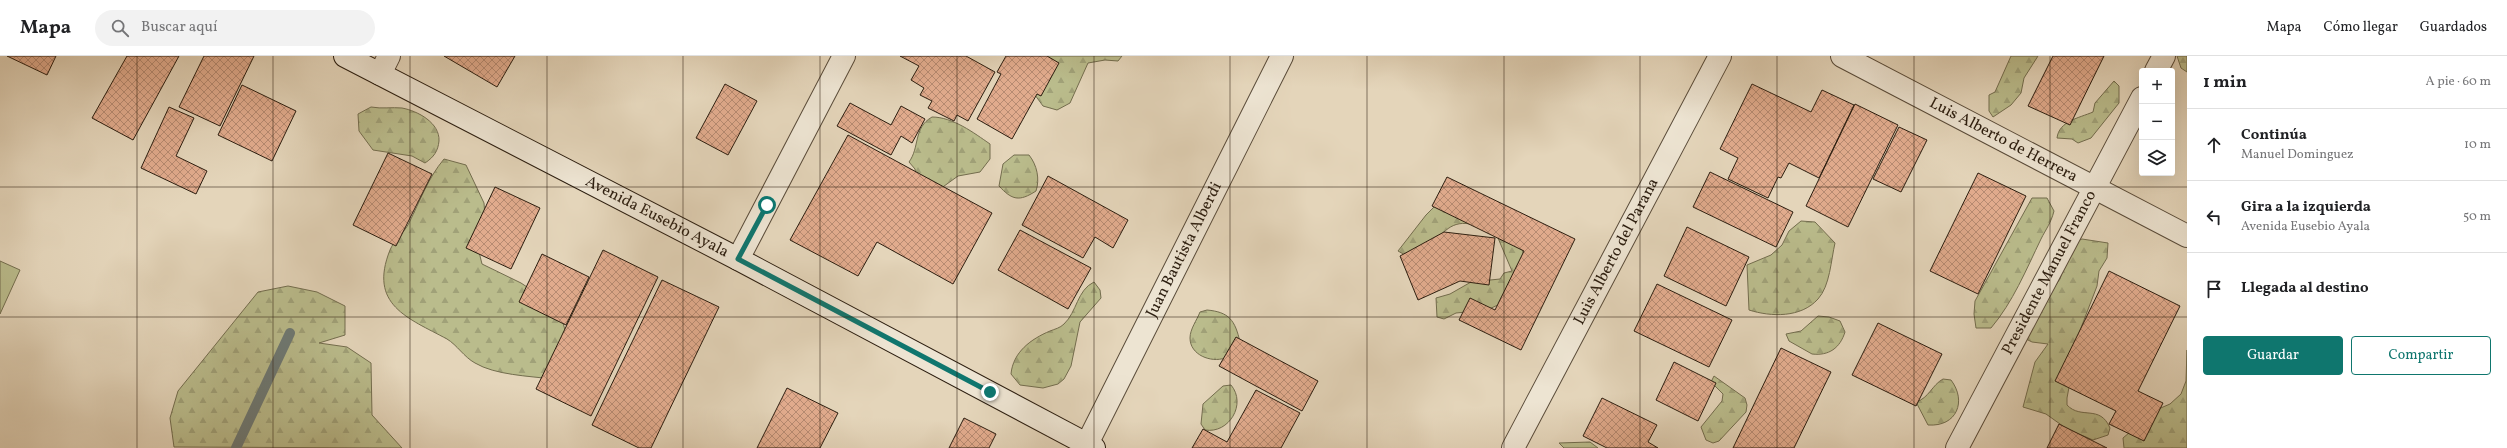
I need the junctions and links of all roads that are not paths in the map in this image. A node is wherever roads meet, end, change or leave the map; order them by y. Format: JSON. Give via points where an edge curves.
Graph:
{"nodes":[{"id":1,"x":345,"y":56,"type":"edge"},
{"id":2,"x":844,"y":56,"type":"edge"},
{"id":3,"x":1282,"y":56,"type":"edge"},
{"id":4,"x":1720,"y":56,"type":"edge"},
{"id":5,"x":1842,"y":56,"type":"edge"},
{"id":6,"x":2164,"y":56,"type":"edge"},
{"id":7,"x":384,"y":65,"type":"edge"},
{"id":8,"x":2158,"y":68,"type":"edge"},
{"id":9,"x":2139,"y":104,"type":"edge"},
{"id":10,"x":2094,"y":187,"type":"junction"},
{"id":11,"x":2187,"y":236,"type":"edge"},
{"id":12,"x":738,"y":259,"type":"junction"},
{"id":13,"x":1091,"y":446,"type":"edge"},
{"id":14,"x":1513,"y":448,"type":"edge"},
{"id":15,"x":1957,"y":448,"type":"edge"}],
"edges":[{"from":1,"to":7,"type":"street","name":"Avenida Eusebio Ayala"},
{"from":2,"to":12,"type":"street"},
{"from":3,"to":13,"type":"street","name":"Juan Bautista Alberdi"},
{"from":4,"to":14,"type":"street","name":"Luis Alberto del Parana"},
{"from":5,"to":10,"type":"street","name":"Luis Alberto de Herrera"},
{"from":6,"to":8,"type":"street"},
{"from":7,"to":12,"type":"street","name":"Avenida Eusebio Ayala"},
{"from":9,"to":10,"type":"street","name":"Presidente Manuel Franco"},
{"from":10,"to":11,"type":"street","name":"Luis Alberto de Herrera"},
{"from":10,"to":15,"type":"street","name":"Presidente Manuel Franco"},
{"from":12,"to":13,"type":"street","name":"Avenida Eusebio Ayala"}]}
